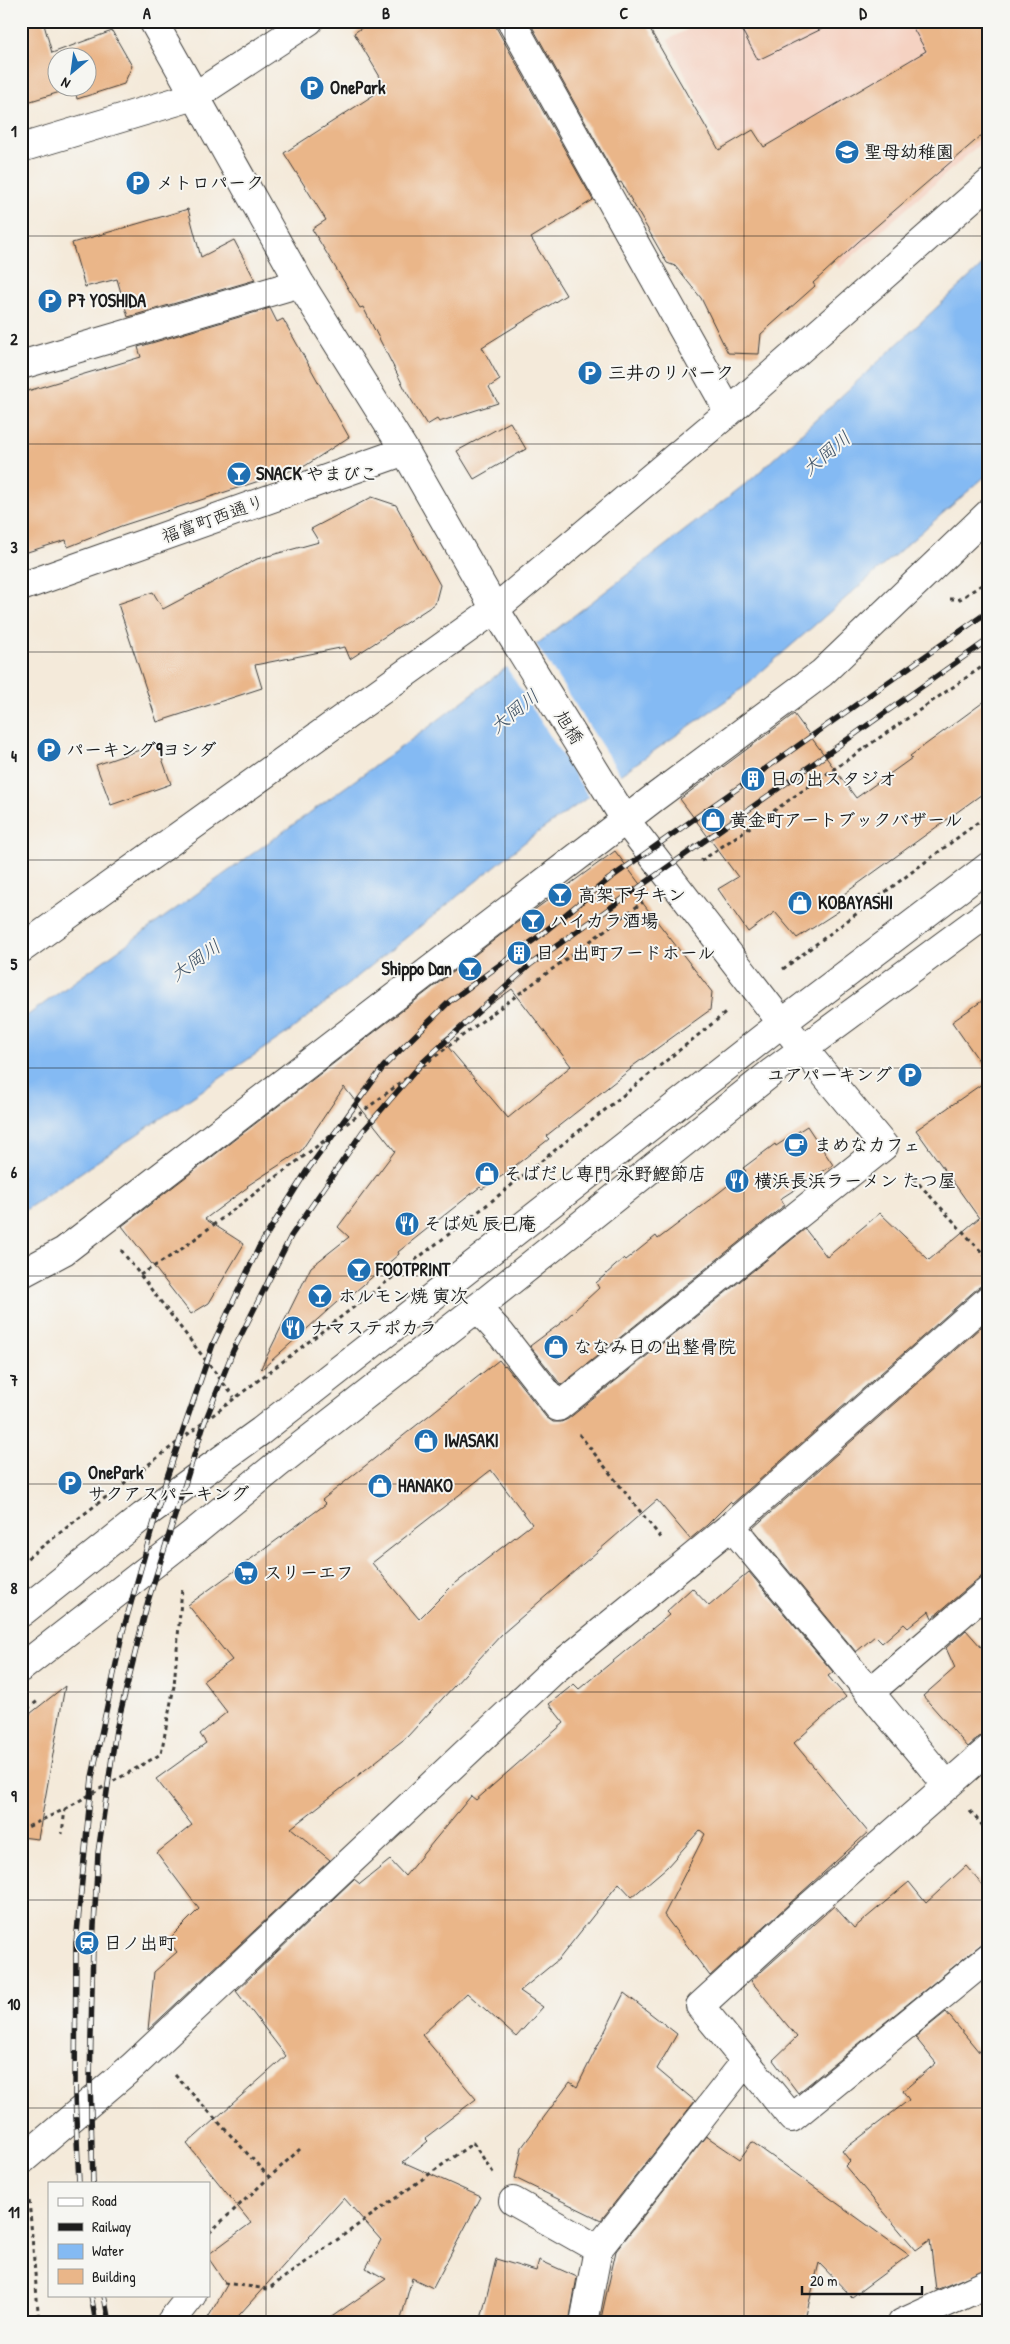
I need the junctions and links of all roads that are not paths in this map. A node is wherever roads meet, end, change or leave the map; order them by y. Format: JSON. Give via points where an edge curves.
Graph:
{"nodes":[{"id":1,"x":153,"y":21,"type":"edge"},
{"id":2,"x":309,"y":21,"type":"edge"},
{"id":3,"x":511,"y":21,"type":"edge"},
{"id":4,"x":195,"y":96,"type":"junction"},
{"id":5,"x":21,"y":148,"type":"edge"},
{"id":6,"x":989,"y":183,"type":"edge"},
{"id":7,"x":300,"y":283,"type":"junction"},
{"id":8,"x":21,"y":365,"type":"edge"},
{"id":9,"x":729,"y":412,"type":"junction"},
{"id":10,"x":405,"y":450,"type":"junction"},
{"id":11,"x":989,"y":513,"type":"edge"},
{"id":12,"x":21,"y":587,"type":"edge"},
{"id":13,"x":496,"y":609,"type":"junction"},
{"id":14,"x":626,"y":821,"type":"junction"},
{"id":15,"x":989,"y":866,"type":"edge"},
{"id":16,"x":989,"y":912,"type":"edge"},
{"id":17,"x":21,"y":949,"type":"edge"},
{"id":18,"x":782,"y":1023,"type":"junction"},
{"id":19,"x":804,"y":1047,"type":"junction"},
{"id":20,"x":21,"y":1274,"type":"edge"},
{"id":21,"x":989,"y":1298,"type":"edge"},
{"id":22,"x":477,"y":1308,"type":"junction"},
{"id":23,"x":731,"y":1526,"type":"junction"},
{"id":24,"x":989,"y":1590,"type":"edge"},
{"id":25,"x":21,"y":1613,"type":"edge"},
{"id":26,"x":21,"y":1668,"type":"edge"},
{"id":27,"x":869,"y":1693,"type":"junction"},
{"id":28,"x":989,"y":1749,"type":"edge"},
{"id":29,"x":947,"y":1785,"type":"junction"},
{"id":30,"x":989,"y":1957,"type":"edge"},
{"id":31,"x":745,"y":2062,"type":"junction"},
{"id":32,"x":21,"y":2161,"type":"edge"},
{"id":33,"x":513,"y":2201,"type":"road end"},
{"id":34,"x":598,"y":2249,"type":"junction"},
{"id":35,"x":989,"y":2284,"type":"edge"},
{"id":36,"x":191,"y":2296,"type":"edge"},
{"id":37,"x":170,"y":2323,"type":"edge"},
{"id":38,"x":584,"y":2323,"type":"edge"},
{"id":39,"x":902,"y":2323,"type":"edge"}],
"edges":[{"from":1,"to":4,"type":"street","name":"旭橋"},
{"from":2,"to":4,"type":"street"},
{"from":3,"to":9,"type":"street"},
{"from":4,"to":5,"type":"street"},
{"from":4,"to":7,"type":"street","name":"旭橋"},
{"from":6,"to":9,"type":"street"},
{"from":7,"to":8,"type":"street"},
{"from":7,"to":10,"type":"street","name":"旭橋"},
{"from":9,"to":13,"type":"street"},
{"from":10,"to":12,"type":"street","name":"福富町西通り"},
{"from":10,"to":13,"type":"street","name":"旭橋"},
{"from":11,"to":14,"type":"street","via":[[822,673]]},
{"from":13,"to":14,"type":"street","name":"旭橋"},
{"from":13,"to":17,"type":"street"},
{"from":14,"to":18,"type":"street","name":"旭橋"},
{"from":14,"to":20,"type":"street","via":[[64,1251]]},
{"from":15,"to":18,"type":"street"},
{"from":16,"to":19,"type":"street"},
{"from":18,"to":19,"type":"street","name":"旭橋"},
{"from":18,"to":25,"type":"street","via":[[260,1431],[143,1516]]},
{"from":19,"to":22,"type":"street"},
{"from":19,"to":22,"type":"street","name":"旭橋","via":[[825,1077],[884,1146],[558,1407]]},
{"from":21,"to":23,"type":"street"},
{"from":22,"to":26,"type":"street"},
{"from":23,"to":27,"type":"street"},
{"from":23,"to":32,"type":"street","via":[[553,1671],[151,2049]]},
{"from":24,"to":27,"type":"street"},
{"from":27,"to":29,"type":"street"},
{"from":28,"to":29,"type":"street"},
{"from":29,"to":31,"type":"street","via":[[700,2006]]},
{"from":30,"to":31,"type":"street","via":[[792,2118]]},
{"from":31,"to":34,"type":"street"},
{"from":33,"to":34,"type":"street"},
{"from":34,"to":38,"type":"street"},
{"from":35,"to":39,"type":"street"},
{"from":36,"to":37,"type":"street"}]}
